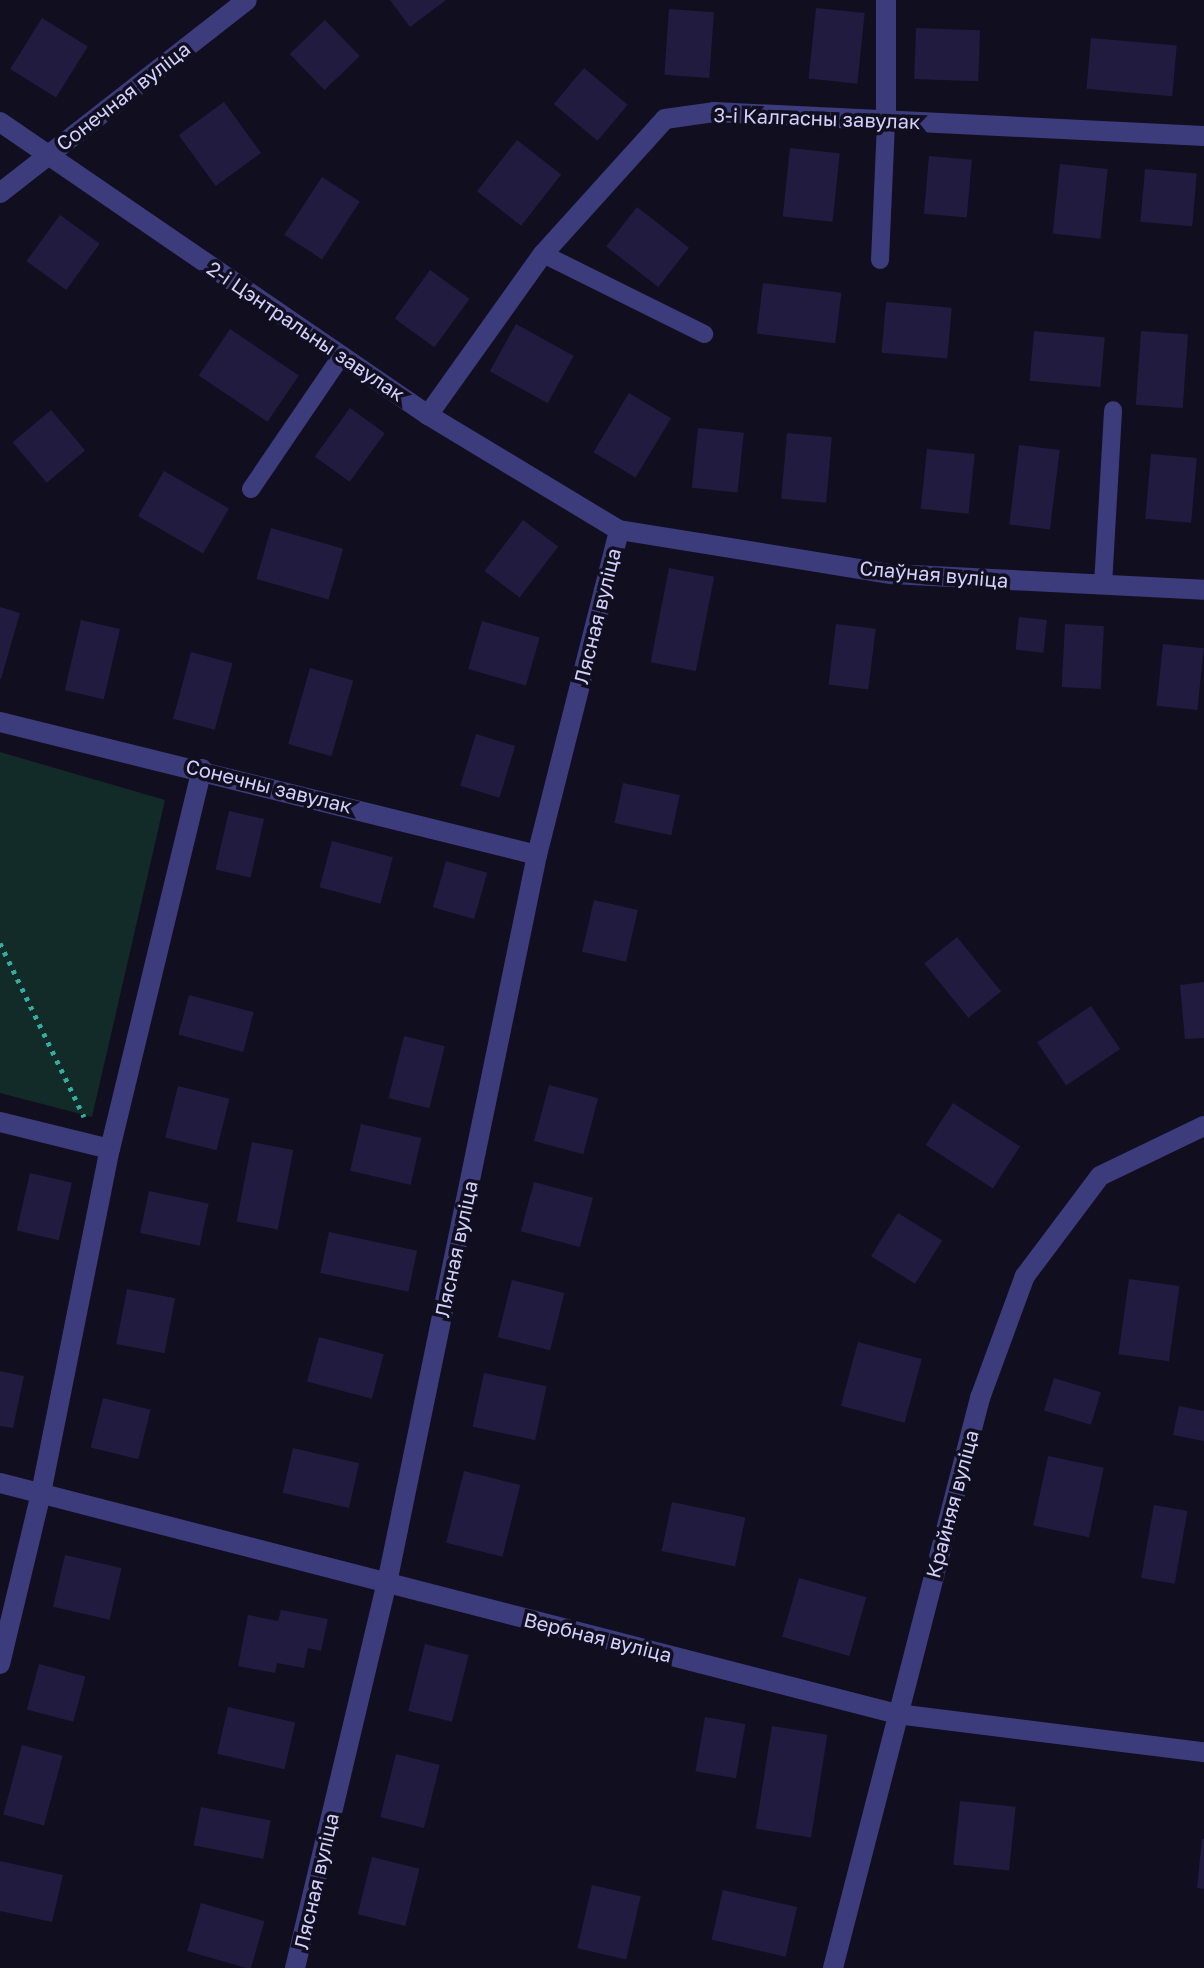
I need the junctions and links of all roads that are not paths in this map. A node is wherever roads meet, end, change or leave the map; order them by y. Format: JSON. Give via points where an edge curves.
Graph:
{"nodes":[{"id":1,"x":247,"y":0,"type":"edge"},
{"id":2,"x":886,"y":0,"type":"edge"},
{"id":3,"x":886,"y":120,"type":"junction"},
{"id":4,"x":0,"y":122,"type":"edge"},
{"id":5,"x":1204,"y":136,"type":"edge"},
{"id":6,"x":48,"y":155,"type":"junction"},
{"id":7,"x":0,"y":193,"type":"edge"},
{"id":8,"x":543,"y":254,"type":"junction"},
{"id":9,"x":880,"y":260,"type":"dead end"},
{"id":10,"x":704,"y":334,"type":"dead end"},
{"id":11,"x":342,"y":355,"type":"junction"},
{"id":12,"x":1113,"y":410,"type":"dead end"},
{"id":13,"x":428,"y":415,"type":"junction"},
{"id":14,"x":251,"y":489,"type":"dead end"},
{"id":15,"x":619,"y":530,"type":"junction"},
{"id":16,"x":1103,"y":585,"type":"junction"},
{"id":17,"x":1204,"y":590,"type":"edge"},
{"id":18,"x":0,"y":722,"type":"edge"},
{"id":19,"x":202,"y":769,"type":"junction"},
{"id":20,"x":537,"y":855,"type":"junction"},
{"id":21,"x":0,"y":1122,"type":"edge"},
{"id":22,"x":1204,"y":1126,"type":"edge"},
{"id":23,"x":104,"y":1148,"type":"junction"},
{"id":24,"x":0,"y":1483,"type":"edge"},
{"id":25,"x":41,"y":1493,"type":"junction"},
{"id":26,"x":387,"y":1583,"type":"junction"},
{"id":27,"x":0,"y":1664,"type":"edge"},
{"id":28,"x":897,"y":1714,"type":"junction"},
{"id":29,"x":1204,"y":1752,"type":"edge"},
{"id":30,"x":295,"y":1968,"type":"edge"},
{"id":31,"x":833,"y":1968,"type":"edge"}],
"edges":[{"from":1,"to":6,"type":"street","name":"Сонечная вуліца"},
{"from":2,"to":3,"type":"street"},
{"from":3,"to":5,"type":"street","name":"3-і Калгасны завулак"},
{"from":3,"to":8,"type":"street","name":"3-і Калгасны завулак","via":[[714,112],[665,119]]},
{"from":3,"to":9,"type":"lane"},
{"from":4,"to":6,"type":"street","name":"2-і Цэнтральны завулак"},
{"from":6,"to":7,"type":"street","name":"Сонечная вуліца"},
{"from":6,"to":11,"type":"street","name":"2-і Цэнтральны завулак"},
{"from":8,"to":10,"type":"lane"},
{"from":8,"to":13,"type":"street","name":"3-і Калгасны завулак"},
{"from":11,"to":13,"type":"street","name":"2-і Цэнтральны завулак"},
{"from":11,"to":14,"type":"lane"},
{"from":12,"to":16,"type":"lane"},
{"from":13,"to":15,"type":"street","name":"2-і Цэнтральны завулак"},
{"from":15,"to":16,"type":"street","name":"Слаўная вуліца","via":[[892,574]]},
{"from":15,"to":20,"type":"street","name":"Лясная вуліца"},
{"from":16,"to":17,"type":"street","name":"Слаўная вуліца"},
{"from":18,"to":19,"type":"street","name":"Сонечны завулак"},
{"from":19,"to":20,"type":"street","name":"Сонечны завулак"},
{"from":19,"to":23,"type":"street"},
{"from":20,"to":26,"type":"street","name":"Лясная вуліца"},
{"from":21,"to":23,"type":"street"},
{"from":22,"to":28,"type":"street","name":"Крайняя вуліца","via":[[1100,1176],[1025,1276],[980,1398]]},
{"from":23,"to":25,"type":"street"},
{"from":24,"to":25,"type":"street","name":"Вербная вуліца"},
{"from":25,"to":26,"type":"street","name":"Вербная вуліца"},
{"from":25,"to":27,"type":"street"},
{"from":26,"to":28,"type":"street","name":"Вербная вуліца"},
{"from":26,"to":30,"type":"street","name":"Лясная вуліца"},
{"from":28,"to":29,"type":"street","name":"Вербная вуліца"},
{"from":28,"to":31,"type":"street","name":"Крайняя вуліца"}]}
